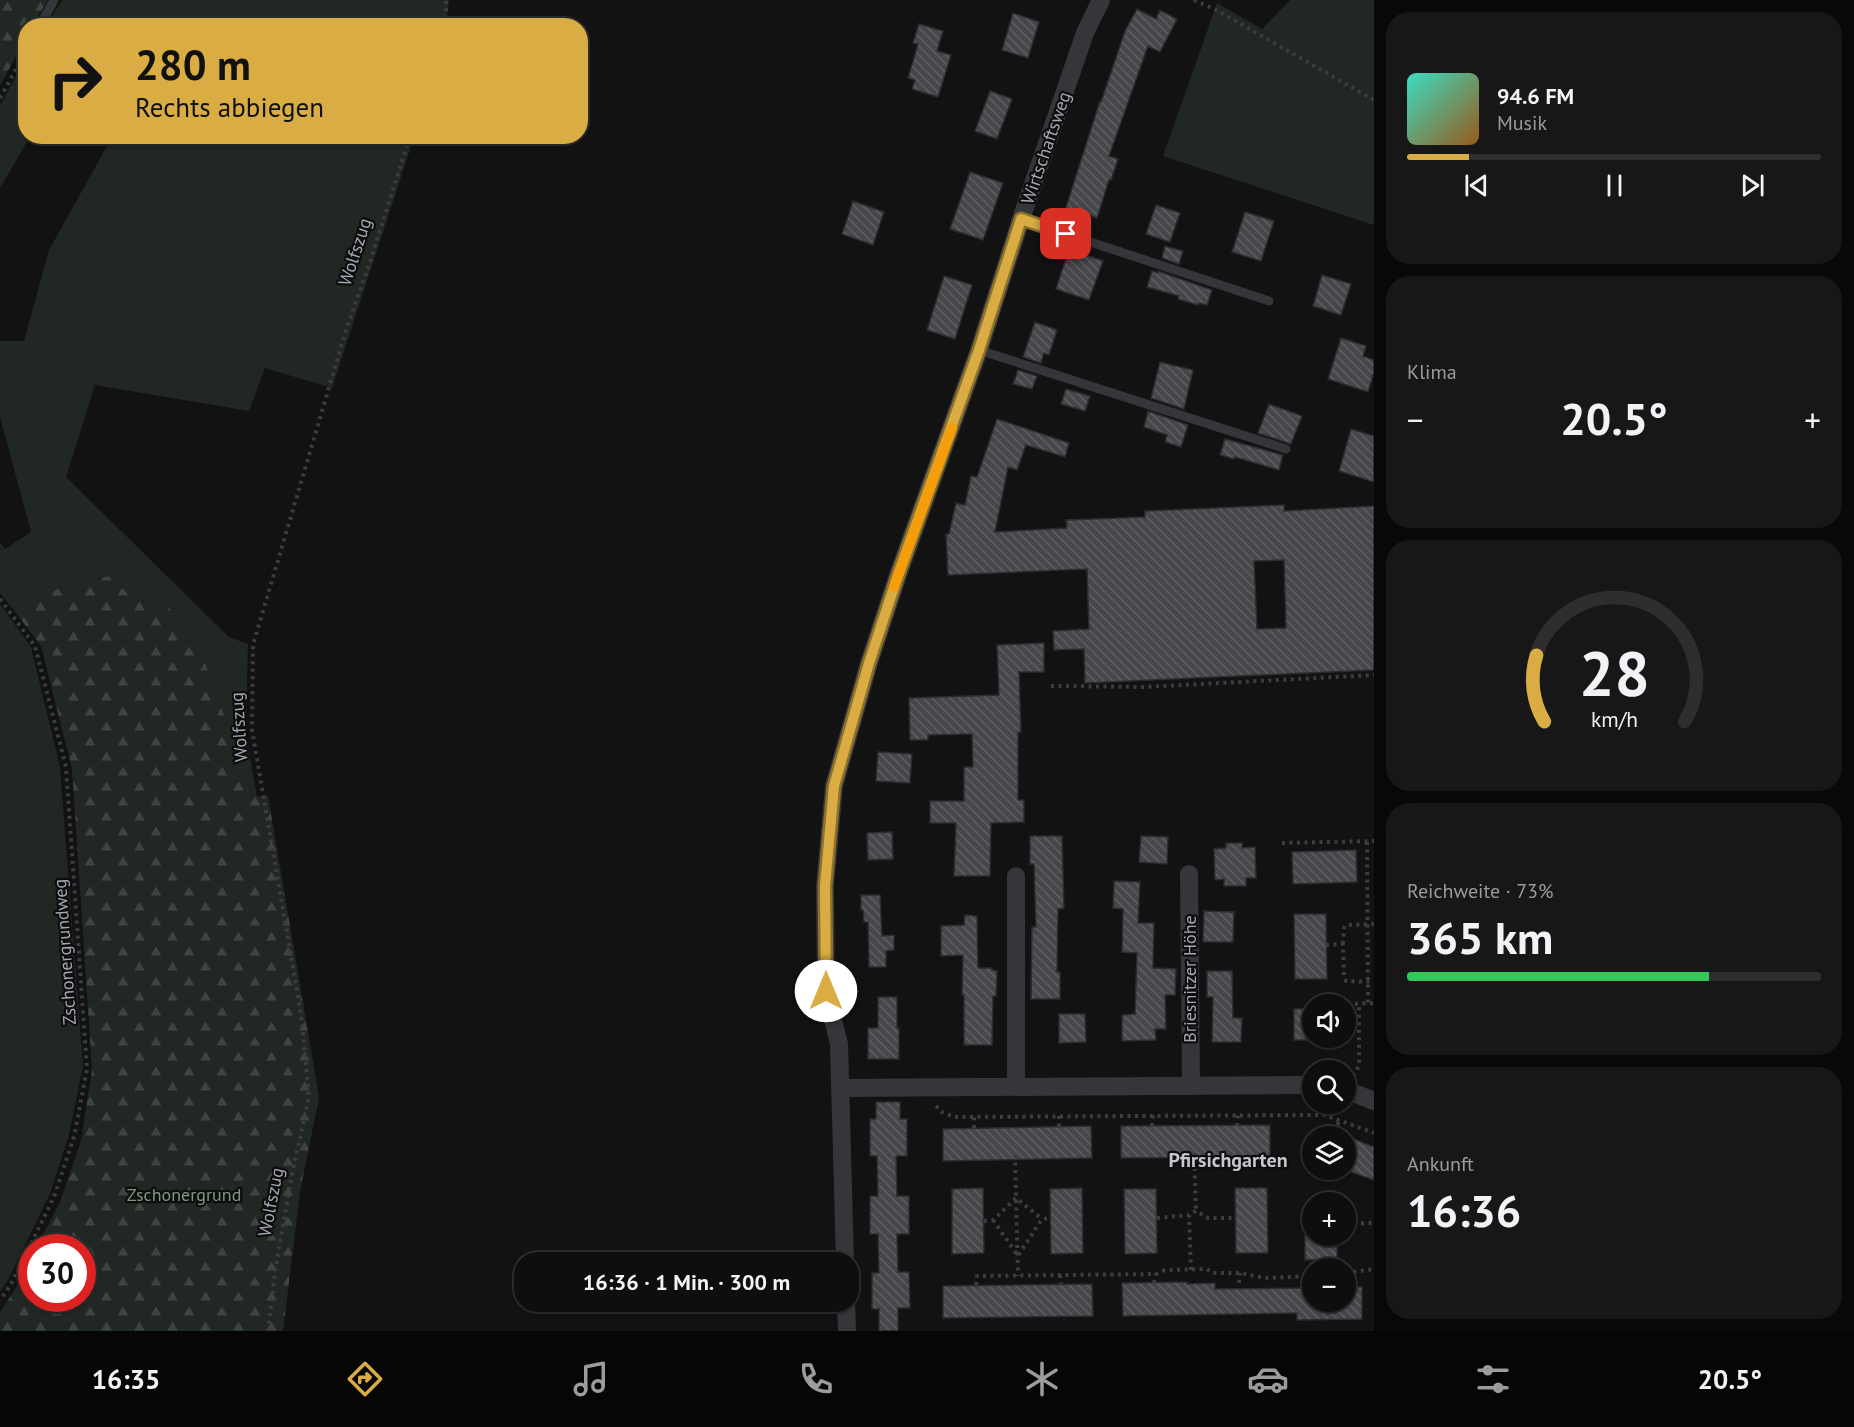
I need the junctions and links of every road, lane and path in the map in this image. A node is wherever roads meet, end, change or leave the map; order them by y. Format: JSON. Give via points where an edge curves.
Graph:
{"nodes":[{"id":1,"x":54,"y":0,"type":"edge"},
{"id":2,"x":446,"y":0,"type":"edge"},
{"id":3,"x":1101,"y":0,"type":"edge"},
{"id":4,"x":1194,"y":0,"type":"edge"},
{"id":5,"x":44,"y":18,"type":"edge"},
{"id":6,"x":445,"y":18,"type":"edge"},
{"id":7,"x":18,"y":65,"type":"edge"},
{"id":8,"x":0,"y":98,"type":"edge"},
{"id":9,"x":1374,"y":100,"type":"edge"},
{"id":10,"x":407,"y":144,"type":"edge"},
{"id":11,"x":1021,"y":219,"type":"junction"},
{"id":12,"x":1269,"y":301,"type":"dead end"},
{"id":13,"x":979,"y":350,"type":"junction"},
{"id":14,"x":1286,"y":448,"type":"dead end"},
{"id":15,"x":0,"y":599,"type":"edge"},
{"id":16,"x":1374,"y":675,"type":"edge"},
{"id":17,"x":1051,"y":686,"type":"dead end"},
{"id":18,"x":1367,"y":842,"type":"junction"},
{"id":19,"x":1374,"y":842,"type":"edge"},
{"id":20,"x":1282,"y":843,"type":"dead end"},
{"id":21,"x":1189,"y":874,"type":"dead end"},
{"id":22,"x":1016,"y":876,"type":"dead end"},
{"id":23,"x":1367,"y":924,"type":"junction"},
{"id":24,"x":1374,"y":924,"type":"edge"},
{"id":25,"x":1343,"y":944,"type":"junction"},
{"id":26,"x":1326,"y":945,"type":"dead end"},
{"id":27,"x":1368,"y":982,"type":"junction"},
{"id":28,"x":1374,"y":982,"type":"edge"},
{"id":29,"x":1356,"y":1003,"type":"edge"},
{"id":30,"x":1359,"y":1003,"type":"junction"},
{"id":31,"x":1368,"y":1003,"type":"junction"},
{"id":32,"x":1374,"y":1003,"type":"edge"},
{"id":33,"x":1356,"y":1072,"type":"edge"},
{"id":34,"x":1191,"y":1085,"type":"junction"},
{"id":35,"x":1302,"y":1085,"type":"edge"},
{"id":36,"x":1017,"y":1086,"type":"junction"},
{"id":37,"x":840,"y":1088,"type":"junction"},
{"id":38,"x":919,"y":1088,"type":"junction"},
{"id":39,"x":1356,"y":1094,"type":"edge"},
{"id":40,"x":1374,"y":1101,"type":"edge"},
{"id":41,"x":1238,"y":1114,"type":"junction"},
{"id":42,"x":1153,"y":1115,"type":"junction"},
{"id":43,"x":1059,"y":1116,"type":"junction"},
{"id":44,"x":974,"y":1117,"type":"junction"},
{"id":45,"x":1339,"y":1121,"type":"junction"},
{"id":46,"x":1152,"y":1126,"type":"dead end"},
{"id":47,"x":1237,"y":1126,"type":"dead end"},
{"id":48,"x":1337,"y":1126,"type":"edge"},
{"id":49,"x":1059,"y":1127,"type":"dead end"},
{"id":50,"x":974,"y":1128,"type":"dead end"},
{"id":51,"x":1374,"y":1133,"type":"edge"},
{"id":52,"x":1194,"y":1153,"type":"dead end"},
{"id":53,"x":1015,"y":1155,"type":"dead end"},
{"id":54,"x":1017,"y":1198,"type":"junction"},
{"id":55,"x":1196,"y":1211,"type":"junction"},
{"id":56,"x":1189,"y":1215,"type":"junction"},
{"id":57,"x":1051,"y":1218,"type":"dead end"},
{"id":58,"x":1157,"y":1218,"type":"dead end"},
{"id":59,"x":1236,"y":1218,"type":"dead end"},
{"id":60,"x":1042,"y":1219,"type":"junction"},
{"id":61,"x":993,"y":1220,"type":"junction"},
{"id":62,"x":984,"y":1221,"type":"dead end"},
{"id":63,"x":1374,"y":1223,"type":"edge"},
{"id":64,"x":1356,"y":1224,"type":"edge"},
{"id":65,"x":845,"y":1252,"type":"edge"},
{"id":66,"x":1018,"y":1256,"type":"junction"},
{"id":67,"x":1374,"y":1269,"type":"edge"},
{"id":68,"x":1191,"y":1270,"type":"junction"},
{"id":69,"x":1356,"y":1272,"type":"edge"},
{"id":70,"x":1240,"y":1273,"type":"junction"},
{"id":71,"x":1156,"y":1274,"type":"junction"},
{"id":72,"x":1060,"y":1275,"type":"junction"},
{"id":73,"x":1018,"y":1276,"type":"junction"},
{"id":74,"x":1302,"y":1276,"type":"edge"},
{"id":75,"x":1239,"y":1282,"type":"dead end"},
{"id":76,"x":1154,"y":1283,"type":"dead end"},
{"id":77,"x":1060,"y":1284,"type":"dead end"},
{"id":78,"x":976,"y":1285,"type":"dead end"},
{"id":79,"x":0,"y":1300,"type":"edge"},
{"id":80,"x":846,"y":1312,"type":"edge"},
{"id":81,"x":268,"y":1331,"type":"edge"},
{"id":82,"x":847,"y":1331,"type":"edge"}],
"edges":[{"from":1,"to":5,"type":"lane"},
{"from":2,"to":6,"type":"path"},
{"from":3,"to":11,"type":"street","name":"Wirtschaftsweg","via":[[1085,33]]},
{"from":4,"to":9,"type":"path"},
{"from":7,"to":8,"type":"path"},
{"from":10,"to":81,"type":"path","name":"Wolfszug","via":[[346,330],[253,645],[252,730],[301,1014],[309,1097],[274,1272]]},
{"from":11,"to":12,"type":"lane"},
{"from":11,"to":13,"type":"street","name":"Wirtschaftsweg"},
{"from":13,"to":14,"type":"lane"},
{"from":13,"to":37,"type":"street","name":"Wirtschaftsweg","via":[[898,575],[834,786],[825,886],[826,991],[838,1044]]},
{"from":15,"to":79,"type":"path","name":"Zschonergrundweg","via":[[35,646],[66,767],[87,1069],[74,1137],[54,1197]]},
{"from":16,"to":17,"type":"path","via":[[1143,687]]},
{"from":18,"to":19,"type":"path"},
{"from":18,"to":20,"type":"path"},
{"from":18,"to":23,"type":"path"},
{"from":21,"to":34,"type":"street","name":"Briesnitzer Höhe"},
{"from":22,"to":36,"type":"street"},
{"from":23,"to":24,"type":"path"},
{"from":23,"to":25,"type":"path","via":[[1346,925]]},
{"from":23,"to":27,"type":"path"},
{"from":25,"to":26,"type":"path"},
{"from":25,"to":27,"type":"path","via":[[1346,981]]},
{"from":27,"to":28,"type":"path"},
{"from":27,"to":31,"type":"path"},
{"from":29,"to":30,"type":"path"},
{"from":30,"to":31,"type":"path"},
{"from":30,"to":33,"type":"path"},
{"from":31,"to":32,"type":"path"},
{"from":34,"to":35,"type":"street"},
{"from":34,"to":36,"type":"street"},
{"from":36,"to":38,"type":"street"},
{"from":37,"to":38,"type":"street"},
{"from":37,"to":65,"type":"street"},
{"from":38,"to":44,"type":"path","via":[[942,1112],[954,1117]]},
{"from":39,"to":40,"type":"street"},
{"from":41,"to":42,"type":"path"},
{"from":41,"to":45,"type":"path","via":[[1325,1115]]},
{"from":41,"to":47,"type":"path"},
{"from":42,"to":43,"type":"path"},
{"from":42,"to":46,"type":"path"},
{"from":43,"to":44,"type":"path"},
{"from":43,"to":49,"type":"path"},
{"from":44,"to":50,"type":"path"},
{"from":45,"to":48,"type":"path"},
{"from":45,"to":51,"type":"path"},
{"from":52,"to":55,"type":"path"},
{"from":53,"to":54,"type":"path"},
{"from":54,"to":60,"type":"path"},
{"from":54,"to":61,"type":"path"},
{"from":54,"to":66,"type":"path"},
{"from":55,"to":56,"type":"path"},
{"from":55,"to":59,"type":"path","via":[[1208,1218]]},
{"from":56,"to":58,"type":"path"},
{"from":56,"to":68,"type":"path"},
{"from":57,"to":60,"type":"path"},
{"from":60,"to":66,"type":"path"},
{"from":61,"to":62,"type":"path"},
{"from":61,"to":66,"type":"path"},
{"from":63,"to":64,"type":"path"},
{"from":66,"to":73,"type":"path"},
{"from":67,"to":69,"type":"path"},
{"from":68,"to":70,"type":"path"},
{"from":68,"to":71,"type":"path"},
{"from":70,"to":74,"type":"path","via":[[1265,1278]]},
{"from":70,"to":75,"type":"path"},
{"from":71,"to":72,"type":"path"},
{"from":71,"to":76,"type":"path"},
{"from":72,"to":73,"type":"path"},
{"from":72,"to":77,"type":"path"},
{"from":73,"to":78,"type":"path","via":[[977,1276]]},
{"from":80,"to":82,"type":"street"}]}
